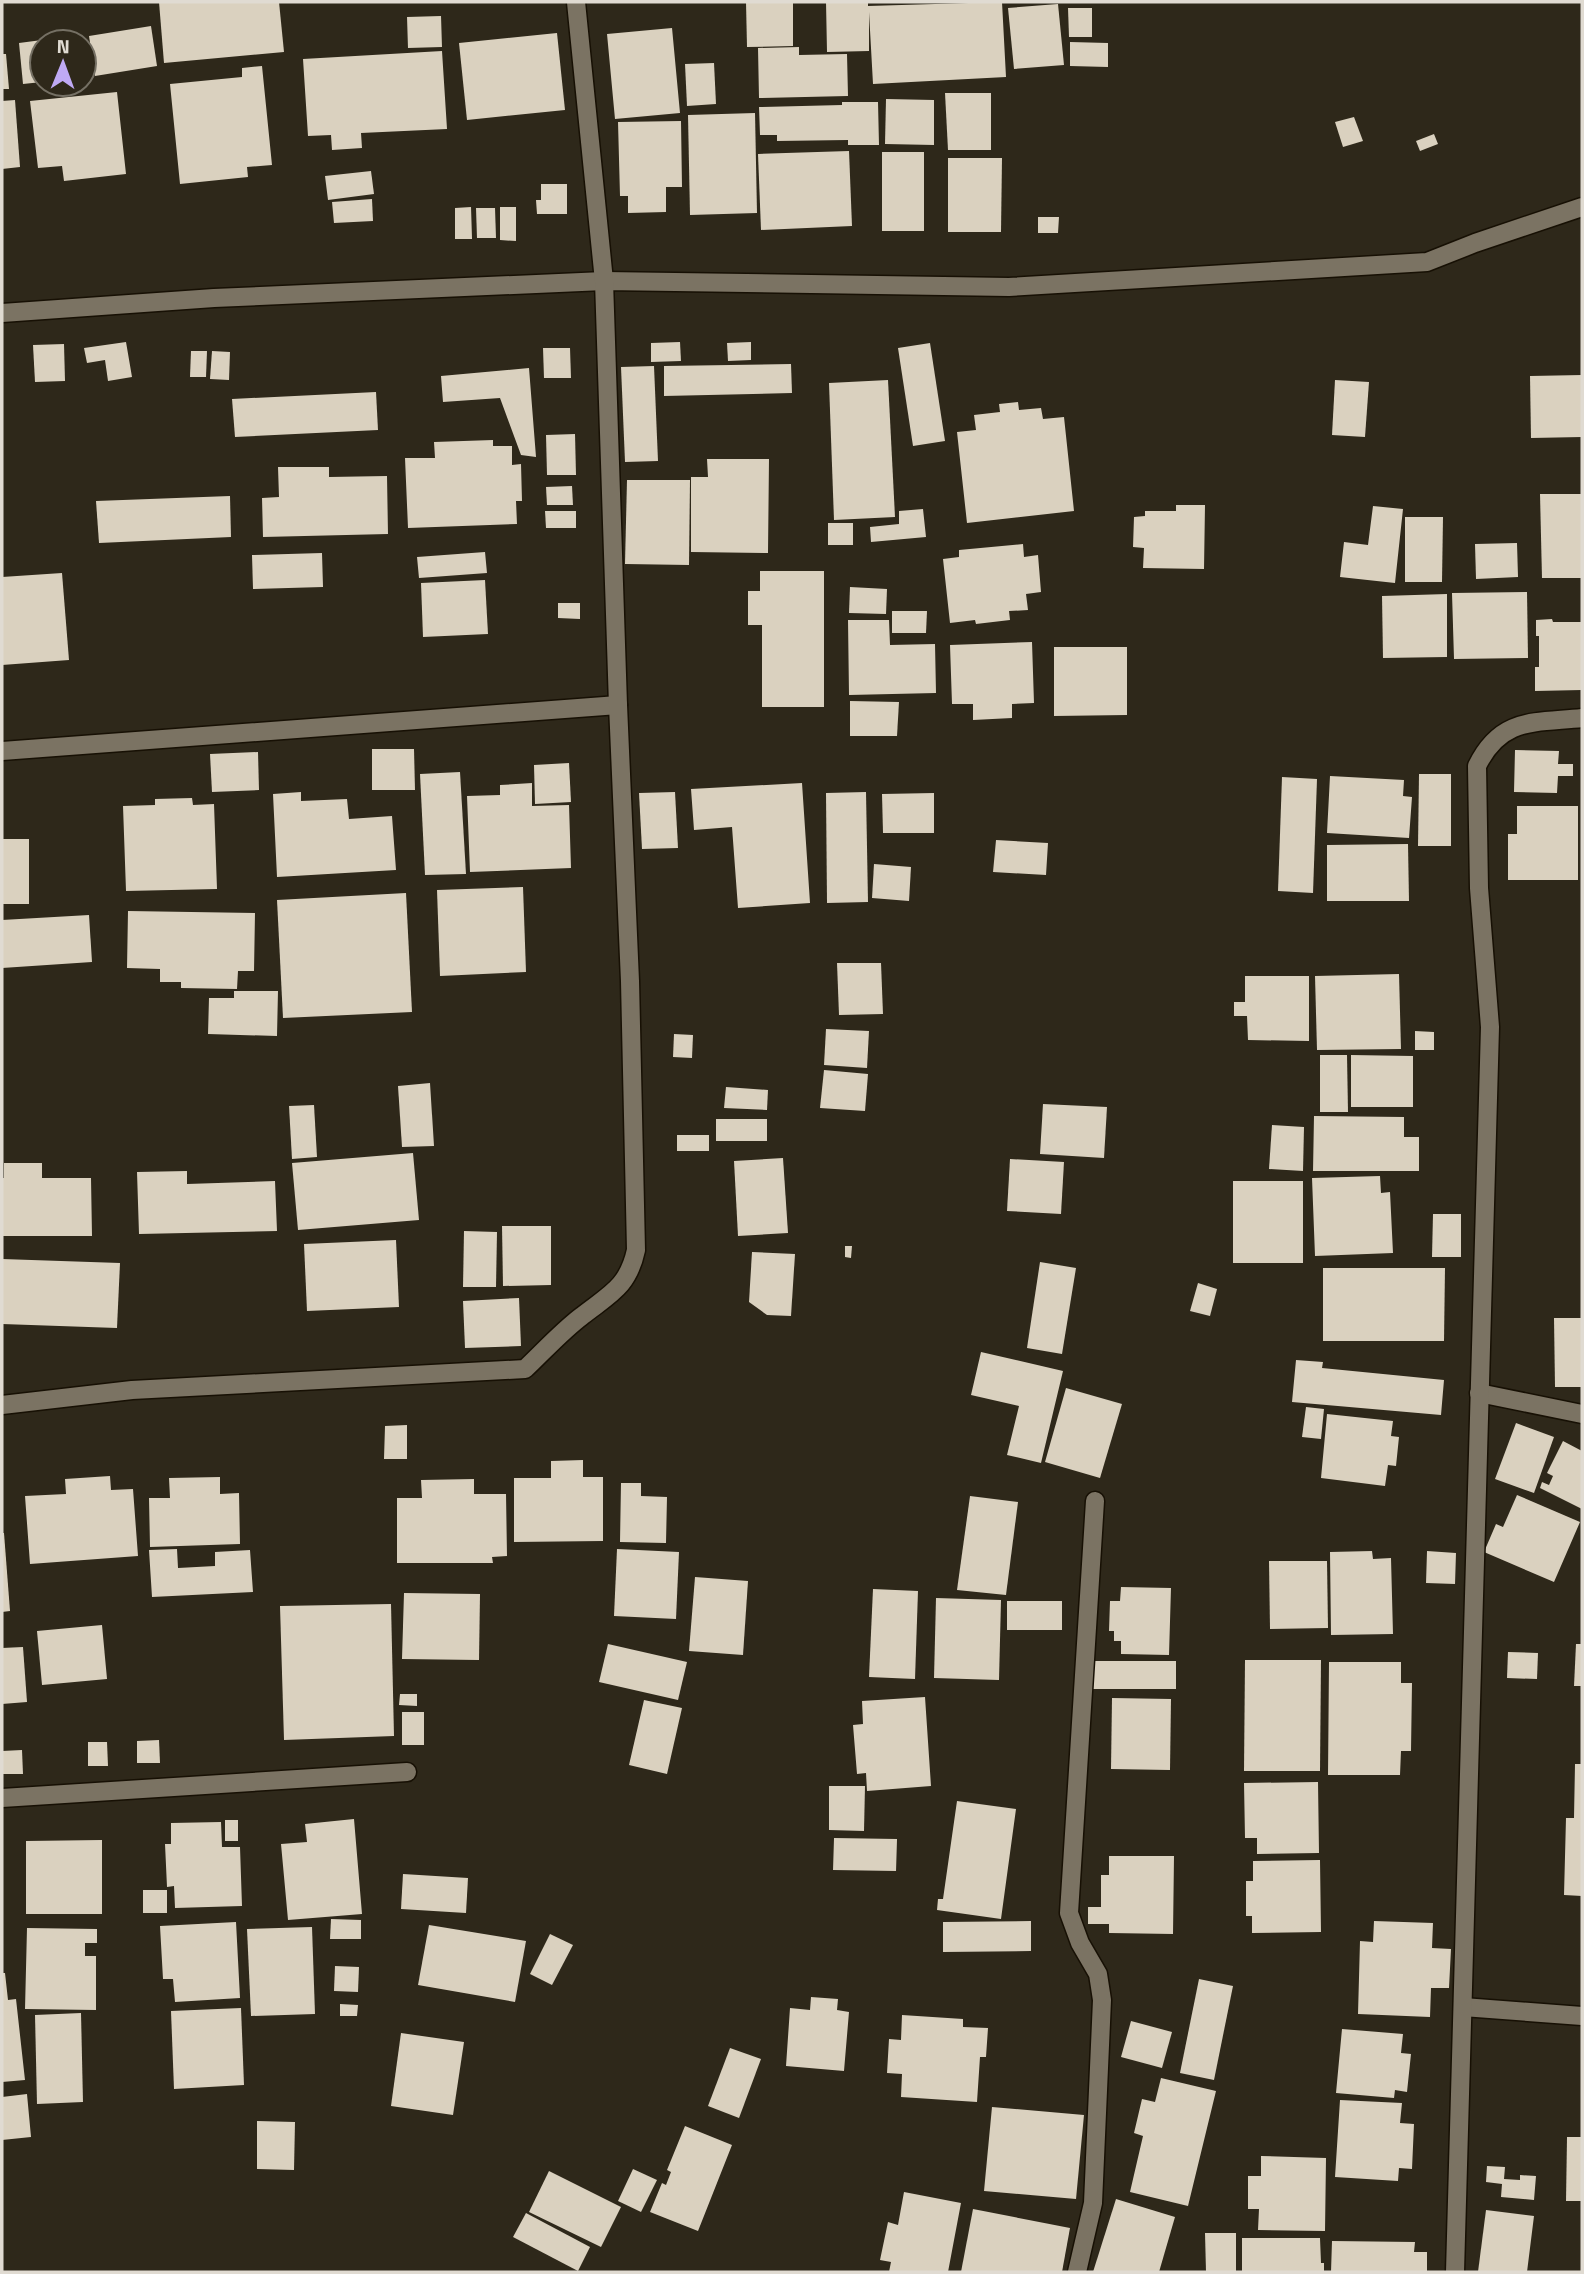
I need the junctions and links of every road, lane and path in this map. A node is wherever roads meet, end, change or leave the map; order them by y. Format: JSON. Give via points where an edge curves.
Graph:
{"nodes":[{"id":1,"x":576,"y":2,"type":"edge"},
{"id":2,"x":1582,"y":207,"type":"edge"},
{"id":3,"x":604,"y":282,"type":"junction"},
{"id":4,"x":2,"y":313,"type":"edge"},
{"id":5,"x":618,"y":705,"type":"junction"},
{"id":6,"x":1582,"y":718,"type":"edge"},
{"id":7,"x":2,"y":751,"type":"edge"},
{"id":8,"x":1479,"y":1393,"type":"junction"},
{"id":9,"x":2,"y":1405,"type":"edge"},
{"id":10,"x":1582,"y":1414,"type":"edge"},
{"id":11,"x":1095,"y":1502,"type":"dead end"},
{"id":12,"x":407,"y":1772,"type":"dead end"},
{"id":13,"x":2,"y":1798,"type":"edge"},
{"id":14,"x":1462,"y":2007,"type":"junction"},
{"id":15,"x":1582,"y":2016,"type":"edge"},
{"id":16,"x":1077,"y":2272,"type":"edge"},
{"id":17,"x":1455,"y":2272,"type":"edge"}],
"edges":[{"from":1,"to":3,"type":"street"},
{"from":2,"to":3,"type":"street","via":[[1427,262],[1009,287]]},
{"from":3,"to":4,"type":"street","via":[[214,298]]},
{"from":3,"to":5,"type":"street"},
{"from":5,"to":7,"type":"street"},
{"from":5,"to":9,"type":"street","via":[[636,1250],[632,1269],[620,1287],[525,1368],[132,1390]]},
{"from":6,"to":8,"type":"street","via":[[1507,729],[1477,766],[1479,888],[1490,1027]]},
{"from":8,"to":10,"type":"street"},
{"from":8,"to":14,"type":"street"},
{"from":11,"to":16,"type":"street","via":[[1069,1913],[1098,1975],[1102,2000],[1093,2203]]},
{"from":12,"to":13,"type":"street"},
{"from":14,"to":15,"type":"street"},
{"from":14,"to":17,"type":"street"}]}
